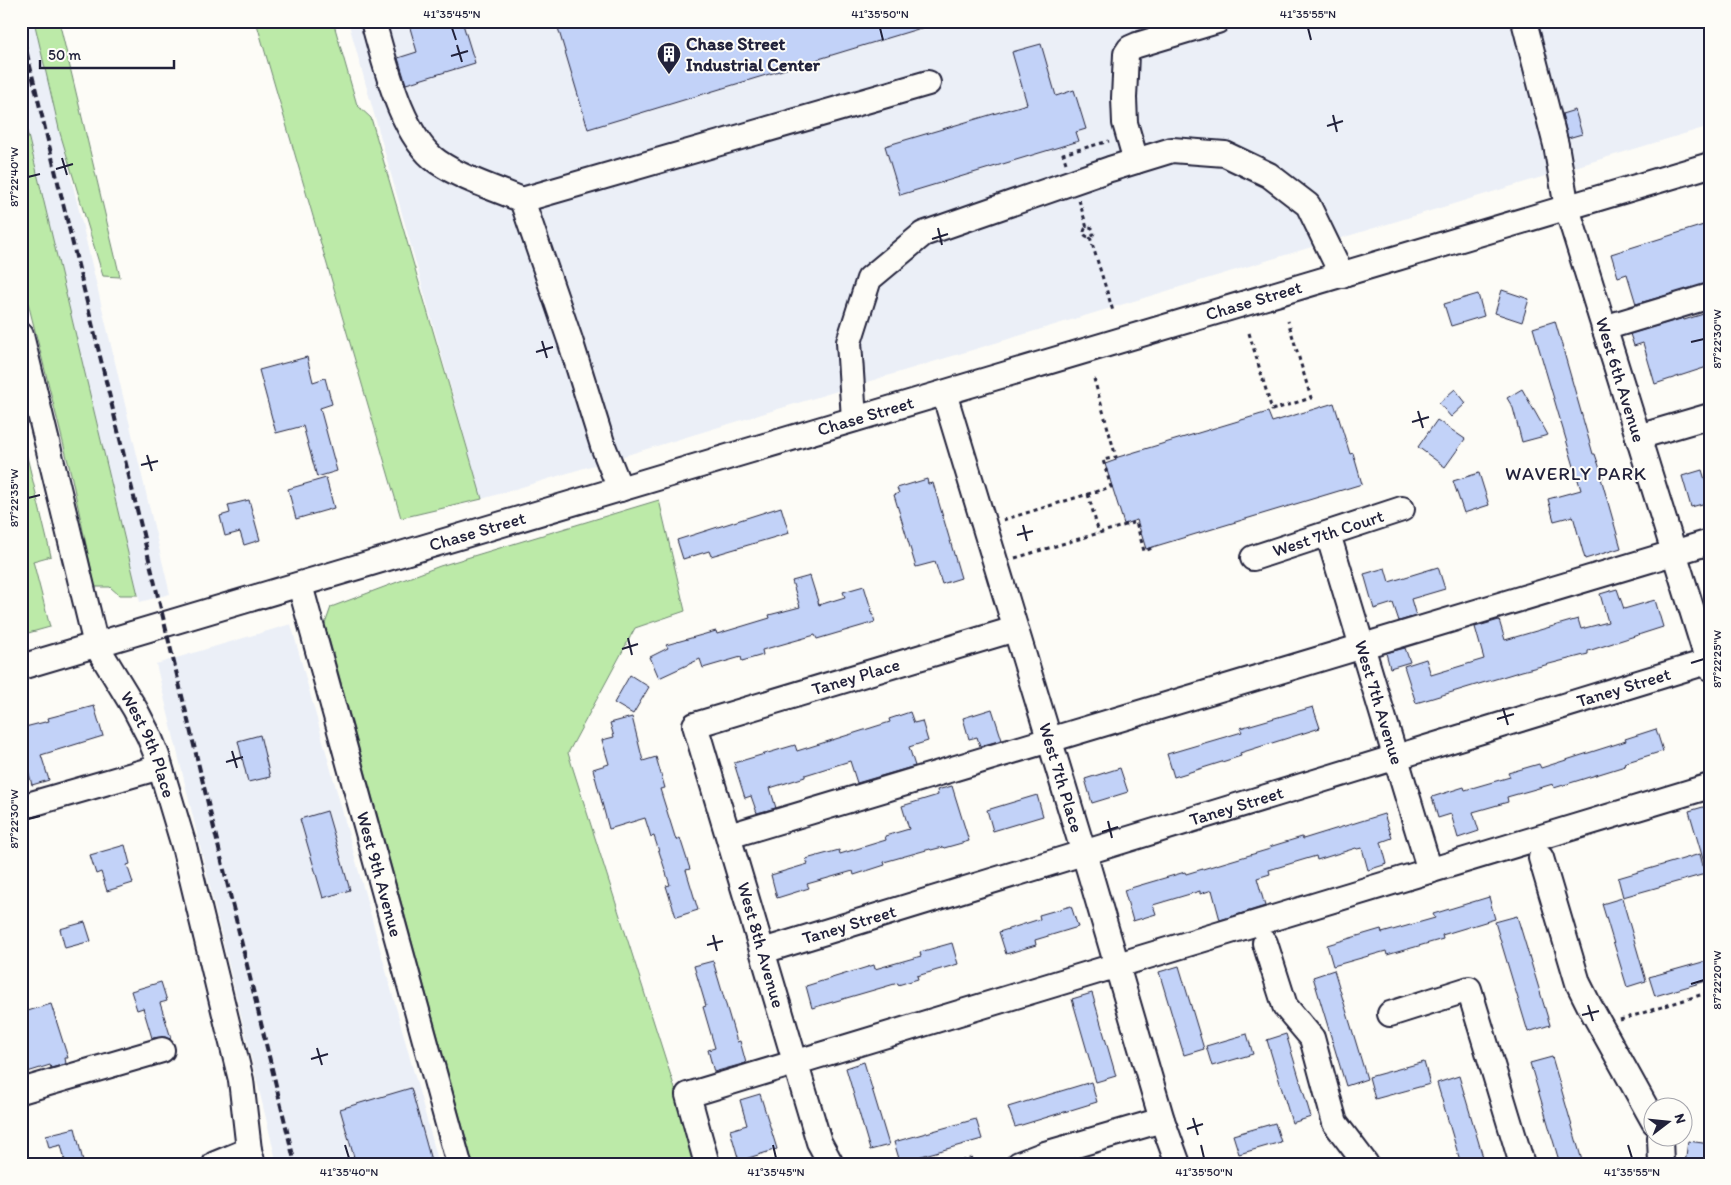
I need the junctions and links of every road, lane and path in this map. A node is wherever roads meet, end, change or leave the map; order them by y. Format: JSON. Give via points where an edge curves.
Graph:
{"nodes":[{"id":1,"x":373,"y":21,"type":"edge"},
{"id":2,"x":1217,"y":21,"type":"edge"},
{"id":3,"x":1524,"y":21,"type":"edge"},
{"id":4,"x":928,"y":83,"type":"dead end"},
{"id":5,"x":1128,"y":135,"type":"junction"},
{"id":6,"x":1136,"y":161,"type":"junction"},
{"id":7,"x":1710,"y":165,"type":"edge"},
{"id":8,"x":1073,"y":182,"type":"junction"},
{"id":9,"x":522,"y":200,"type":"junction"},
{"id":10,"x":1567,"y":208,"type":"junction"},
{"id":11,"x":1082,"y":210,"type":"dead end"},
{"id":12,"x":1087,"y":228,"type":"junction"},
{"id":13,"x":1090,"y":237,"type":"junction"},
{"id":14,"x":1342,"y":275,"type":"junction"},
{"id":15,"x":1710,"y":296,"type":"edge"},
{"id":16,"x":1113,"y":311,"type":"dead end"},
{"id":17,"x":1288,"y":321,"type":"dead end"},
{"id":18,"x":1604,"y":328,"type":"junction"},
{"id":19,"x":1249,"y":333,"type":"dead end"},
{"id":20,"x":21,"y":335,"type":"edge"},
{"id":21,"x":1094,"y":379,"type":"dead end"},
{"id":22,"x":944,"y":393,"type":"junction"},
{"id":23,"x":1710,"y":416,"type":"edge"},
{"id":24,"x":854,"y":419,"type":"junction"},
{"id":25,"x":1638,"y":437,"type":"junction"},
{"id":26,"x":620,"y":489,"type":"junction"},
{"id":27,"x":1088,"y":494,"type":"junction"},
{"id":28,"x":1402,"y":509,"type":"dead end"},
{"id":29,"x":984,"y":526,"type":"junction"},
{"id":30,"x":1099,"y":532,"type":"junction"},
{"id":31,"x":1328,"y":534,"type":"junction"},
{"id":32,"x":1710,"y":542,"type":"edge"},
{"id":33,"x":1155,"y":547,"type":"dead end"},
{"id":34,"x":1674,"y":553,"type":"junction"},
{"id":35,"x":1253,"y":558,"type":"dead end"},
{"id":36,"x":996,"y":564,"type":"junction"},
{"id":37,"x":300,"y":585,"type":"junction"},
{"id":38,"x":1015,"y":629,"type":"junction"},
{"id":39,"x":96,"y":645,"type":"junction"},
{"id":40,"x":1363,"y":646,"type":"junction"},
{"id":41,"x":1709,"y":664,"type":"edge"},
{"id":42,"x":21,"y":667,"type":"edge"},
{"id":43,"x":695,"y":725,"type":"joint"},
{"id":44,"x":1049,"y":740,"type":"junction"},
{"id":45,"x":1396,"y":757,"type":"junction"},
{"id":46,"x":160,"y":767,"type":"junction"},
{"id":47,"x":1710,"y":786,"type":"edge"},
{"id":48,"x":21,"y":806,"type":"edge"},
{"id":49,"x":729,"y":836,"type":"junction"},
{"id":50,"x":1084,"y":853,"type":"junction"},
{"id":51,"x":1541,"y":858,"type":"dead end"},
{"id":52,"x":1430,"y":871,"type":"junction"},
{"id":53,"x":1265,"y":943,"type":"dead end"},
{"id":54,"x":763,"y":951,"type":"junction"},
{"id":55,"x":1117,"y":965,"type":"junction"},
{"id":56,"x":1710,"y":992,"type":"edge"},
{"id":57,"x":1390,"y":1014,"type":"dead end"},
{"id":58,"x":1600,"y":1026,"type":"junction"},
{"id":59,"x":162,"y":1050,"type":"dead end"},
{"id":60,"x":795,"y":1063,"type":"junction"},
{"id":61,"x":21,"y":1090,"type":"edge"},
{"id":62,"x":1644,"y":1104,"type":"edge"},
{"id":63,"x":1162,"y":1120,"type":"junction"},
{"id":64,"x":1660,"y":1148,"type":"edge"},
{"id":65,"x":251,"y":1157,"type":"edge"},
{"id":66,"x":215,"y":1164,"type":"edge"},
{"id":67,"x":459,"y":1164,"type":"edge"},
{"id":68,"x":707,"y":1164,"type":"edge"},
{"id":69,"x":831,"y":1164,"type":"edge"},
{"id":70,"x":953,"y":1164,"type":"edge"},
{"id":71,"x":978,"y":1164,"type":"edge"},
{"id":72,"x":1019,"y":1164,"type":"edge"},
{"id":73,"x":1178,"y":1164,"type":"edge"},
{"id":74,"x":1366,"y":1164,"type":"edge"},
{"id":75,"x":1522,"y":1164,"type":"edge"},
{"id":76,"x":1661,"y":1164,"type":"edge"}],
"edges":[{"from":1,"to":9,"type":"street","via":[[399,105],[419,143],[438,162]]},
{"from":2,"to":5,"type":"street","via":[[1130,48],[1126,54],[1124,98]]},
{"from":3,"to":10,"type":"street","name":"West 6th Avenue","via":[[1556,145]]},
{"from":4,"to":9,"type":"street"},
{"from":5,"to":6,"type":"street"},
{"from":5,"to":8,"type":"path","via":[[1064,154]]},
{"from":6,"to":8,"type":"street"},
{"from":6,"to":14,"type":"street","via":[[1172,150],[1225,154],[1269,175],[1308,206]]},
{"from":7,"to":10,"type":"street","name":"Chase Street"},
{"from":8,"to":24,"type":"street","via":[[924,234],[869,279],[849,342]]},
{"from":9,"to":26,"type":"street"},
{"from":10,"to":14,"type":"street","name":"Chase Street"},
{"from":10,"to":18,"type":"street","name":"West 6th Avenue"},
{"from":11,"to":12,"type":"path"},
{"from":12,"to":13,"type":"path","via":[[1084,231]]},
{"from":12,"to":13,"type":"path","via":[[1094,231]]},
{"from":13,"to":16,"type":"path"},
{"from":14,"to":22,"type":"street","name":"Chase Street"},
{"from":15,"to":18,"type":"street"},
{"from":17,"to":19,"type":"path","via":[[1310,398],[1295,403],[1272,410]]},
{"from":18,"to":25,"type":"street","name":"West 6th Avenue"},
{"from":20,"to":39,"type":"street","name":"West 9th Place"},
{"from":21,"to":27,"type":"path","via":[[1116,457],[1104,460],[1112,487]]},
{"from":22,"to":24,"type":"street","name":"Chase Street"},
{"from":22,"to":29,"type":"street","name":"West 7th Place"},
{"from":23,"to":25,"type":"street"},
{"from":24,"to":26,"type":"street","name":"Chase Street"},
{"from":25,"to":34,"type":"street","name":"West 6th Avenue"},
{"from":26,"to":37,"type":"street","name":"Chase Street"},
{"from":27,"to":29,"type":"path"},
{"from":27,"to":30,"type":"path"},
{"from":28,"to":31,"type":"street","name":"West 7th Court"},
{"from":29,"to":36,"type":"street","name":"West 7th Place"},
{"from":30,"to":33,"type":"path","via":[[1136,522],[1144,550]]},
{"from":30,"to":36,"type":"path"},
{"from":31,"to":35,"type":"street","name":"West 7th Court"},
{"from":31,"to":40,"type":"street","name":"West 7th Avenue"},
{"from":32,"to":34,"type":"street"},
{"from":34,"to":40,"type":"street"},
{"from":34,"to":41,"type":"street","name":"West 6th Avenue"},
{"from":36,"to":38,"type":"street","name":"West 7th Place"},
{"from":37,"to":39,"type":"street","name":"Chase Street"},
{"from":37,"to":67,"type":"street","name":"West 9th Avenue"},
{"from":38,"to":43,"type":"street","name":"Taney Place"},
{"from":38,"to":44,"type":"street","name":"West 7th Place"},
{"from":39,"to":42,"type":"street","name":"Chase Street"},
{"from":39,"to":46,"type":"street","name":"West 9th Place","via":[[135,709]]},
{"from":40,"to":44,"type":"street"},
{"from":40,"to":45,"type":"street","name":"West 7th Avenue"},
{"from":41,"to":45,"type":"street","name":"Taney Street"},
{"from":43,"to":49,"type":"street","name":"West 8th Avenue"},
{"from":44,"to":49,"type":"street"},
{"from":44,"to":50,"type":"street","name":"West 7th Place"},
{"from":45,"to":50,"type":"street","name":"Taney Street"},
{"from":45,"to":52,"type":"street","name":"West 7th Avenue"},
{"from":46,"to":48,"type":"street"},
{"from":46,"to":65,"type":"street","name":"West 9th Place","via":[[184,846],[241,1080]]},
{"from":47,"to":52,"type":"street"},
{"from":49,"to":54,"type":"street","name":"West 8th Avenue"},
{"from":50,"to":54,"type":"street","name":"Taney Street"},
{"from":50,"to":55,"type":"street","name":"West 7th Place"},
{"from":51,"to":58,"type":"street","via":[[1578,983]]},
{"from":52,"to":55,"type":"street"},
{"from":53,"to":74,"type":"street","via":[[1285,1006],[1312,1038],[1335,1123]]},
{"from":54,"to":60,"type":"street","name":"West 8th Avenue"},
{"from":55,"to":60,"type":"street"},
{"from":55,"to":63,"type":"street","name":"West 7th Place"},
{"from":56,"to":58,"type":"path"},
{"from":57,"to":75,"type":"street","via":[[1469,989]]},
{"from":58,"to":62,"type":"street"},
{"from":59,"to":61,"type":"street"},
{"from":60,"to":68,"type":"street","via":[[688,1095]]},
{"from":60,"to":69,"type":"street","name":"West 8th Avenue","via":[[819,1142]]},
{"from":63,"to":72,"type":"street"},
{"from":63,"to":73,"type":"street","name":"West 7th Place"},
{"from":64,"to":76,"type":"street"},
{"from":65,"to":66,"type":"street"},
{"from":70,"to":71,"type":"path","via":[[973,1158]]}]}
